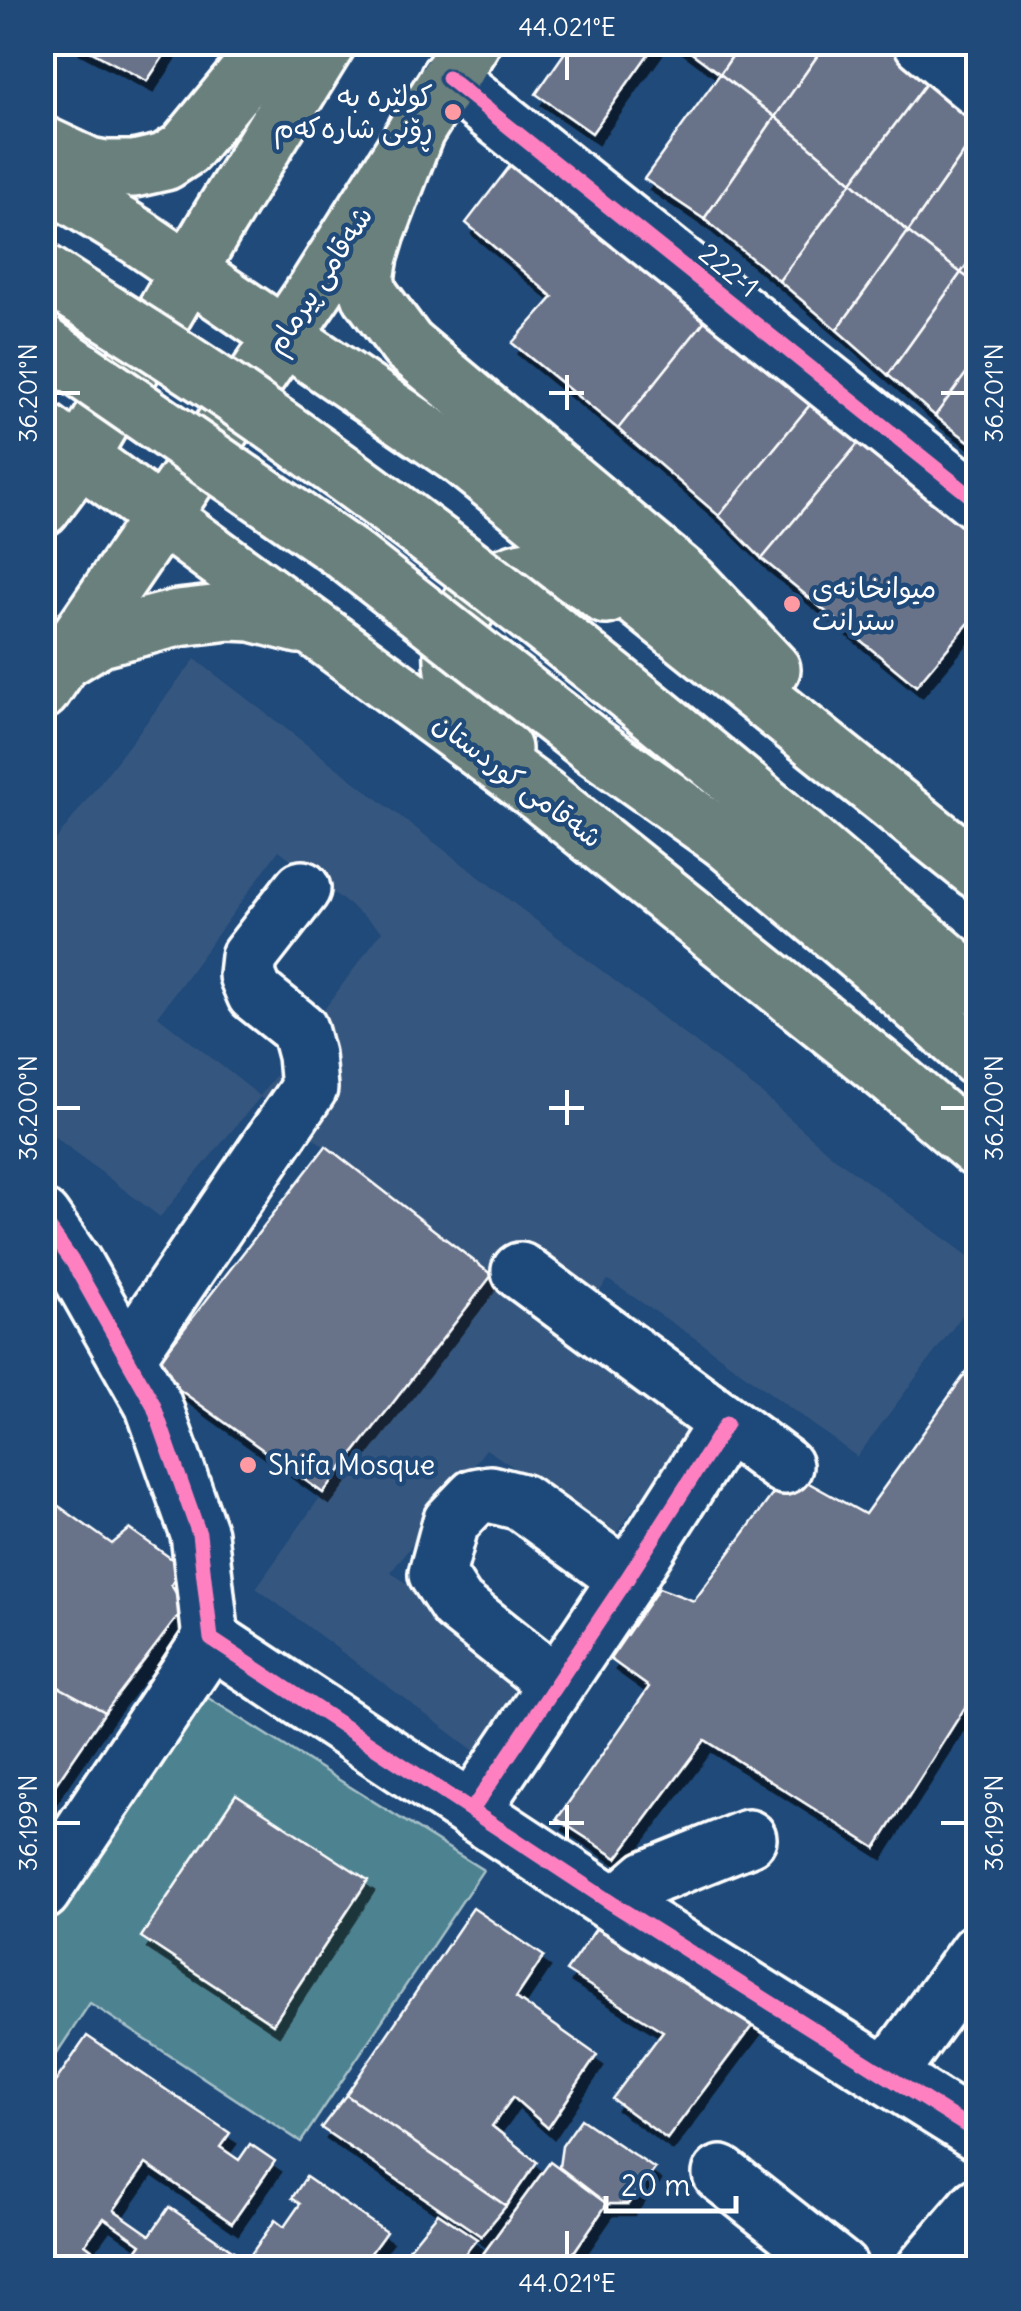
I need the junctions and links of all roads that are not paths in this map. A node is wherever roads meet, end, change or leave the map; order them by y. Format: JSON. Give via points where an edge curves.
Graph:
{"nodes":[{"id":1,"x":273,"y":42,"type":"edge"},
{"id":2,"x":328,"y":42,"type":"edge"},
{"id":3,"x":922,"y":42,"type":"edge"},
{"id":4,"x":460,"y":60,"type":"edge"},
{"id":5,"x":978,"y":89,"type":"edge"},
{"id":6,"x":417,"y":128,"type":"junction"},
{"id":7,"x":42,"y":144,"type":"edge"},
{"id":8,"x":42,"y":178,"type":"edge"},
{"id":9,"x":42,"y":271,"type":"edge"},
{"id":10,"x":189,"y":271,"type":"junction"},
{"id":11,"x":283,"y":335,"type":"junction"},
{"id":12,"x":42,"y":342,"type":"edge"},
{"id":13,"x":62,"y":443,"type":"edge"},
{"id":14,"x":978,"y":502,"type":"edge"},
{"id":15,"x":42,"y":508,"type":"edge"},
{"id":16,"x":162,"y":516,"type":"junction"},
{"id":17,"x":320,"y":633,"type":"junction"},
{"id":18,"x":53,"y":676,"type":"edge"},
{"id":19,"x":541,"y":795,"type":"junction"},
{"id":20,"x":912,"y":816,"type":"junction"},
{"id":21,"x":742,"y":820,"type":"junction"},
{"id":22,"x":978,"y":871,"type":"edge"},
{"id":23,"x":302,"y":889,"type":"dead end"},
{"id":24,"x":978,"y":987,"type":"edge"},
{"id":25,"x":978,"y":1059,"type":"edge"},
{"id":26,"x":978,"y":1150,"type":"edge"},
{"id":27,"x":42,"y":1218,"type":"edge"},
{"id":28,"x":520,"y":1270,"type":"dead end"},
{"id":29,"x":127,"y":1357,"type":"junction"},
{"id":30,"x":726,"y":1424,"type":"junction"},
{"id":31,"x":784,"y":1466,"type":"dead end"},
{"id":32,"x":627,"y":1579,"type":"junction"},
{"id":33,"x":211,"y":1639,"type":"junction"},
{"id":34,"x":556,"y":1684,"type":"junction"},
{"id":35,"x":472,"y":1810,"type":"junction"},
{"id":36,"x":748,"y":1838,"type":"dead end"},
{"id":37,"x":42,"y":1892,"type":"edge"},
{"id":38,"x":616,"y":1906,"type":"junction"},
{"id":39,"x":978,"y":1951,"type":"edge"},
{"id":40,"x":886,"y":2076,"type":"junction"},
{"id":41,"x":978,"y":2134,"type":"edge"},
{"id":42,"x":721,"y":2174,"type":"dead end"},
{"id":43,"x":978,"y":2206,"type":"edge"},
{"id":44,"x":840,"y":2268,"type":"edge"},
{"id":45,"x":925,"y":2268,"type":"edge"}],
"edges":[{"from":1,"to":7,"type":"main road","via":[[185,150],[164,162],[105,169]]},
{"from":2,"to":10,"type":"main road"},
{"from":3,"to":5,"type":"street"},
{"from":4,"to":6,"type":"main road","name":"شەقامی پیرمام"},
{"from":4,"to":14,"type":"street","name":"222-1"},
{"from":6,"to":11,"type":"main road","name":"شەقامی پیرمام"},
{"from":6,"to":20,"type":"main road","via":[[370,256],[366,279],[384,315],[407,345],[691,584]]},
{"from":8,"to":10,"type":"main road"},
{"from":9,"to":21,"type":"main road","bridge":true,"via":[[244,402],[634,696]]},
{"from":10,"to":11,"type":"main road"},
{"from":10,"to":13,"type":"main road"},
{"from":11,"to":16,"type":"main road","name":"شەقامی پیرمام"},
{"from":11,"to":20,"type":"main road","via":[[461,457]]},
{"from":12,"to":21,"type":"main road","bridge":true,"via":[[347,554],[593,746]]},
{"from":13,"to":15,"type":"main road"},
{"from":13,"to":16,"type":"main road","name":"شەقامی کوردستان"},
{"from":16,"to":17,"type":"main road","name":"شەقامی کوردستان"},
{"from":16,"to":18,"type":"main road","name":"شەقامی پیرمام"},
{"from":17,"to":18,"type":"main road","via":[[252,613],[196,616],[100,638]]},
{"from":17,"to":19,"type":"main road","name":"شەقامی کوردستان"},
{"from":19,"to":20,"type":"main road","via":[[470,708],[453,657],[456,630],[478,594],[513,573],[540,568],[584,579],[823,767]]},
{"from":19,"to":26,"type":"main road","name":"شەقامی کوردستان"},
{"from":20,"to":22,"type":"main road"},
{"from":21,"to":24,"type":"main road"},
{"from":21,"to":25,"type":"main road","via":[[878,969]]},
{"from":23,"to":29,"type":"street","via":[[249,957],[248,975],[256,994],[299,1029],[310,1088]]},
{"from":27,"to":29,"type":"street"},
{"from":28,"to":30,"type":"street"},
{"from":29,"to":33,"type":"street","via":[[154,1404],[199,1534]]},
{"from":30,"to":31,"type":"street"},
{"from":30,"to":32,"type":"street"},
{"from":32,"to":34,"type":"street"},
{"from":32,"to":34,"type":"street","via":[[521,1502],[474,1496],[451,1522],[437,1574],[447,1590]]},
{"from":33,"to":35,"type":"street"},
{"from":33,"to":37,"type":"street"},
{"from":34,"to":35,"type":"street"},
{"from":35,"to":38,"type":"street"},
{"from":36,"to":38,"type":"street","via":[[648,1878]]},
{"from":38,"to":40,"type":"street"},
{"from":39,"to":40,"type":"street"},
{"from":40,"to":41,"type":"street"},
{"from":42,"to":44,"type":"street"},
{"from":43,"to":45,"type":"street"}]}
